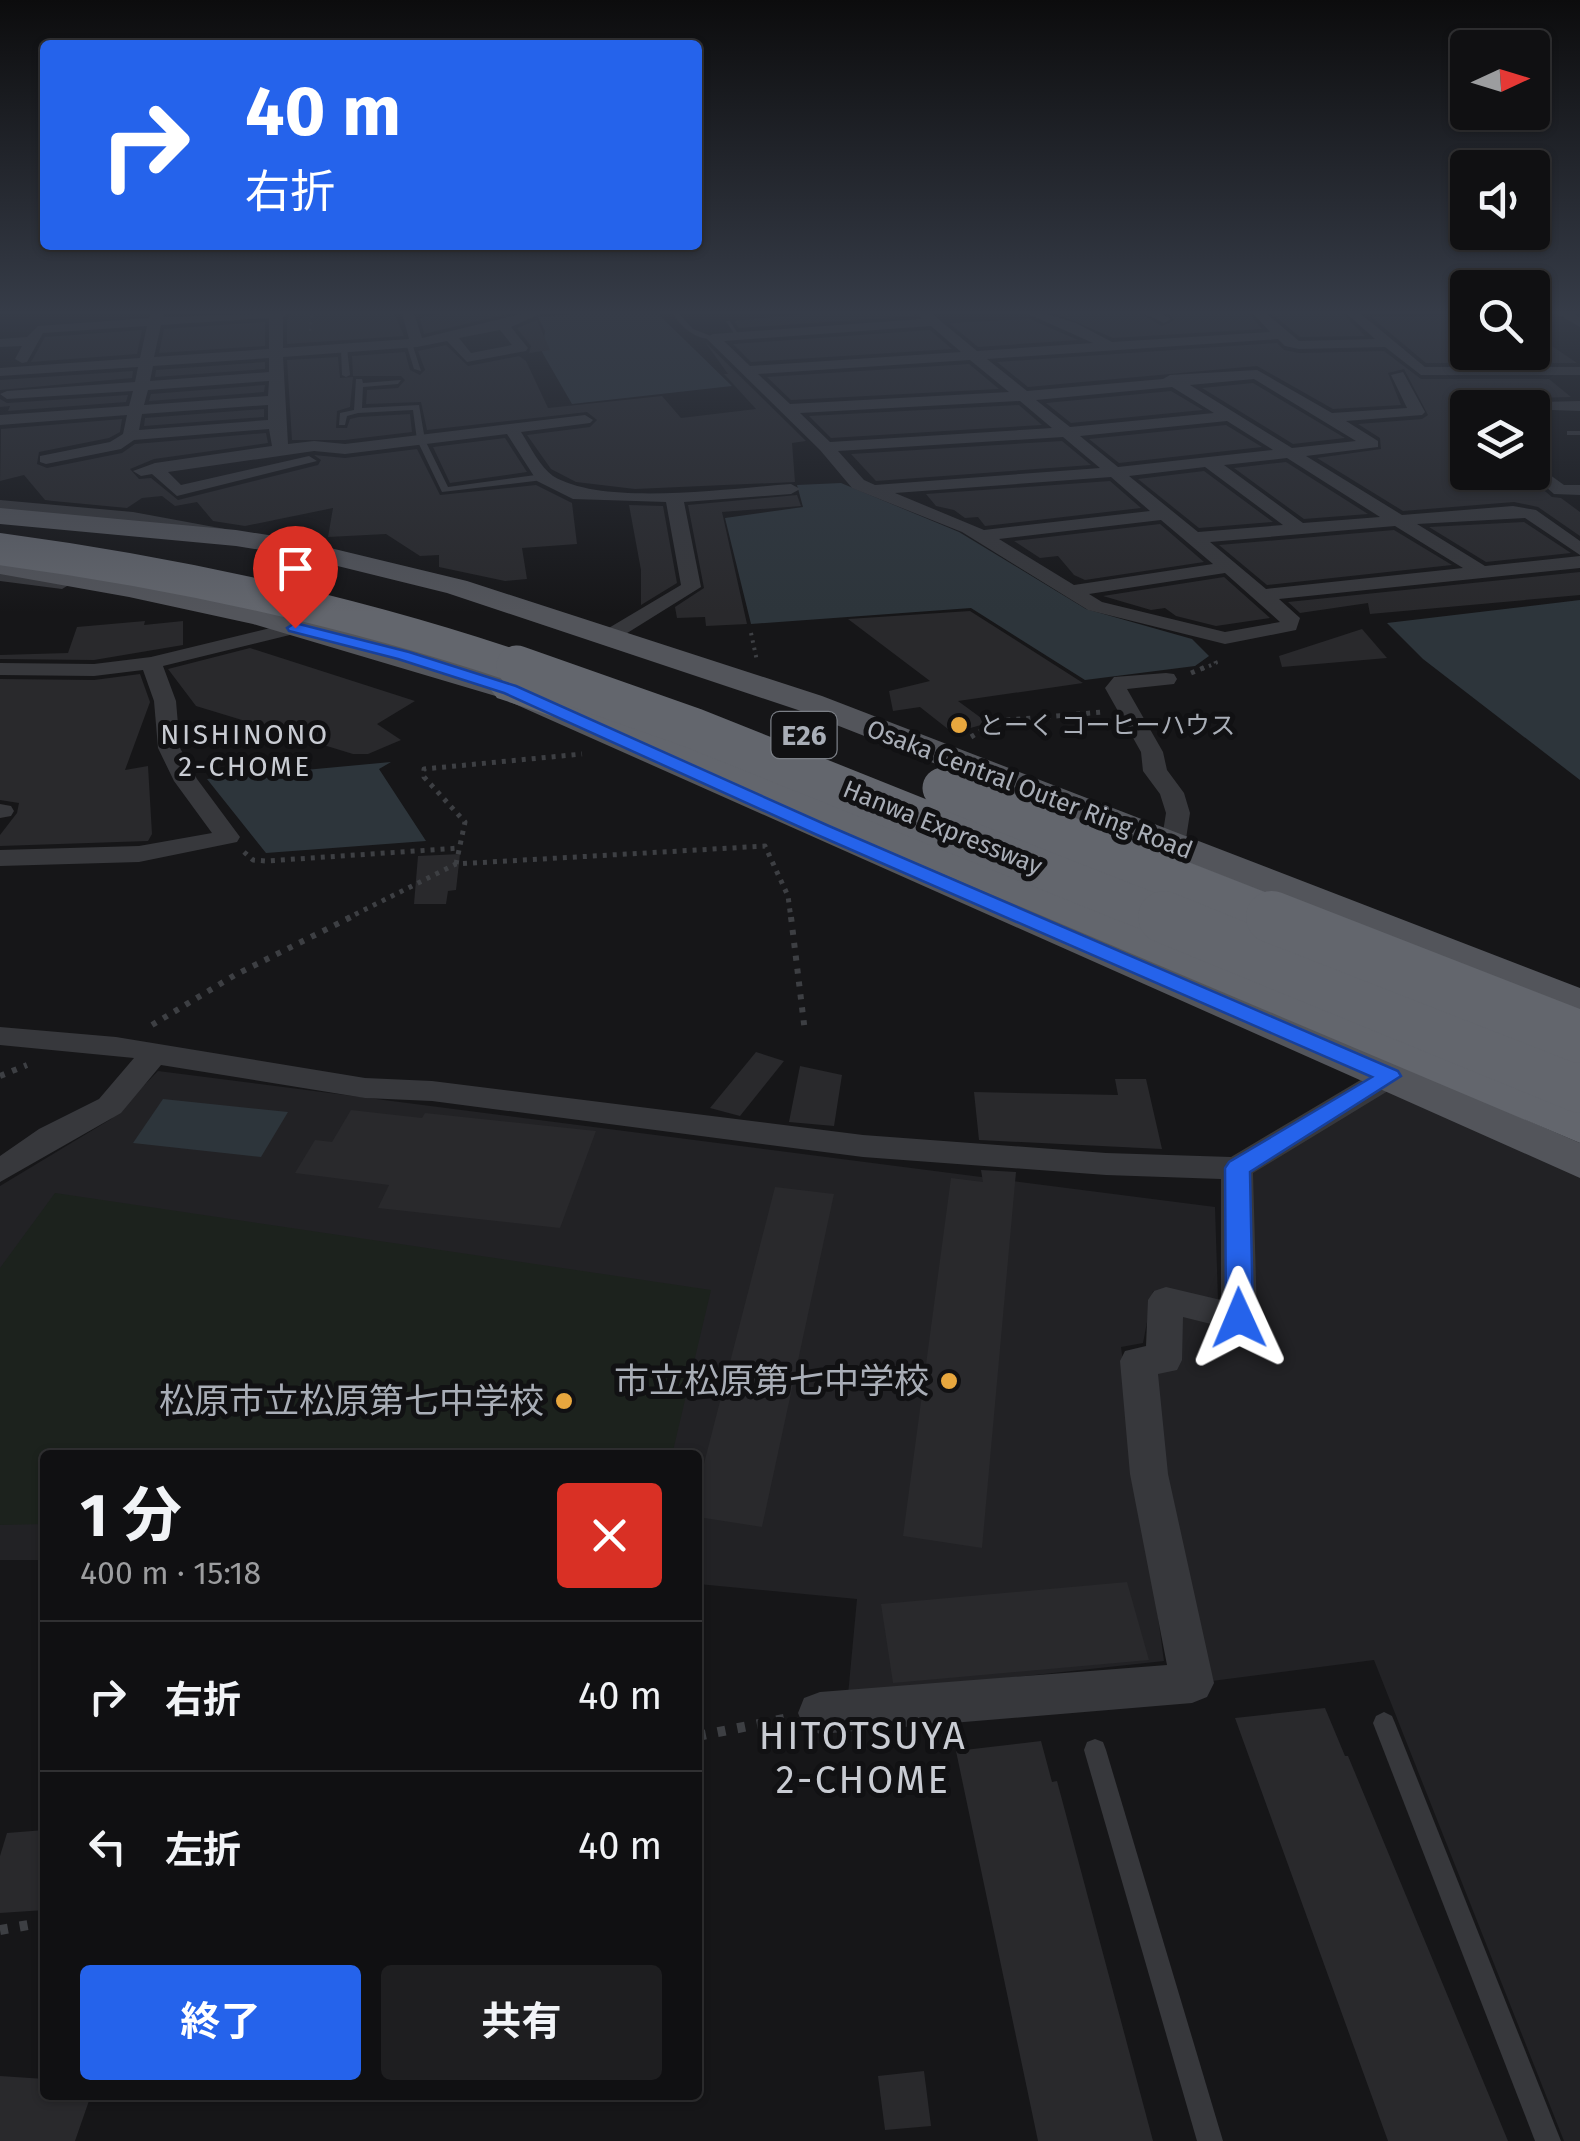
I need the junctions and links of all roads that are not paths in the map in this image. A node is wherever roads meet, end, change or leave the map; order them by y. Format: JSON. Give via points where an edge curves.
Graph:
{"nodes":[{"id":1,"x":95,"y":413,"type":"edge"},
{"id":2,"x":136,"y":413,"type":"edge"},
{"id":3,"x":276,"y":413,"type":"edge"},
{"id":4,"x":352,"y":413,"type":"edge"},
{"id":5,"x":417,"y":413,"type":"edge"},
{"id":6,"x":792,"y":413,"type":"edge"},
{"id":7,"x":1046,"y":413,"type":"edge"},
{"id":8,"x":1224,"y":413,"type":"edge"},
{"id":9,"x":1322,"y":413,"type":"edge"},
{"id":10,"x":1404,"y":413,"type":"edge"},
{"id":11,"x":65,"y":415,"type":"junction"},
{"id":12,"x":1229,"y":416,"type":"junction"},
{"id":13,"x":1330,"y":418,"type":"junction"},
{"id":14,"x":585,"y":420,"type":"dead end"},
{"id":15,"x":7,"y":421,"type":"edge"},
{"id":16,"x":276,"y":424,"type":"junction"},
{"id":17,"x":342,"y":424,"type":"dead end"},
{"id":18,"x":510,"y":429,"type":"junction"},
{"id":19,"x":1069,"y":432,"type":"junction"},
{"id":20,"x":130,"y":436,"type":"junction"},
{"id":21,"x":56,"y":439,"type":"dead end"},
{"id":22,"x":420,"y":440,"type":"junction"},
{"id":23,"x":826,"y":447,"type":"junction"},
{"id":24,"x":345,"y":449,"type":"junction"},
{"id":25,"x":281,"y":450,"type":"junction"},
{"id":26,"x":1291,"y":454,"type":"junction"},
{"id":27,"x":46,"y":459,"type":"dead end"},
{"id":28,"x":1210,"y":462,"type":"junction"},
{"id":29,"x":1118,"y":472,"type":"junction"},
{"id":30,"x":543,"y":478,"type":"junction"},
{"id":31,"x":1550,"y":482,"type":"edge"},
{"id":32,"x":791,"y":489,"type":"dead end"},
{"id":33,"x":870,"y":490,"type":"junction"},
{"id":34,"x":1560,"y":490,"type":"junction"},
{"id":35,"x":1580,"y":490,"type":"edge"},
{"id":36,"x":674,"y":497,"type":"junction"},
{"id":37,"x":1580,"y":503,"type":"edge"},
{"id":38,"x":0,"y":505,"type":"edge"},
{"id":39,"x":1166,"y":514,"type":"junction"},
{"id":40,"x":0,"y":516,"type":"edge"},
{"id":41,"x":1398,"y":518,"type":"junction"},
{"id":42,"x":1298,"y":528,"type":"junction"},
{"id":43,"x":0,"y":530,"type":"edge"},
{"id":44,"x":982,"y":536,"type":"junction"},
{"id":45,"x":236,"y":538,"type":"junction"},
{"id":46,"x":1193,"y":538,"type":"junction"},
{"id":47,"x":0,"y":549,"type":"edge"},
{"id":48,"x":1580,"y":549,"type":"edge"},
{"id":49,"x":1580,"y":562,"type":"edge"},
{"id":50,"x":0,"y":566,"type":"edge"},
{"id":51,"x":1228,"y":567,"type":"junction"},
{"id":52,"x":1480,"y":571,"type":"junction"},
{"id":53,"x":0,"y":575,"type":"edge"},
{"id":54,"x":1070,"y":591,"type":"junction"},
{"id":55,"x":154,"y":594,"type":"junction"},
{"id":56,"x":1260,"y":595,"type":"junction"},
{"id":57,"x":295,"y":628,"type":"junction"},
{"id":58,"x":609,"y":636,"type":"junction"},
{"id":59,"x":151,"y":663,"type":"junction"},
{"id":60,"x":0,"y":668,"type":"edge"},
{"id":61,"x":1166,"y":679,"type":"road end"},
{"id":62,"x":510,"y":690,"type":"junction"},
{"id":63,"x":1173,"y":845,"type":"junction"},
{"id":64,"x":0,"y":858,"type":"edge"},
{"id":65,"x":1580,"y":1003,"type":"edge"},
{"id":66,"x":0,"y":1036,"type":"edge"},
{"id":67,"x":1580,"y":1036,"type":"edge"},
{"id":68,"x":154,"y":1054,"type":"junction"},
{"id":69,"x":1390,"y":1076,"type":"junction"},
{"id":70,"x":1580,"y":1087,"type":"edge"},
{"id":71,"x":1580,"y":1125,"type":"edge"},
{"id":72,"x":1580,"y":1162,"type":"edge"},
{"id":73,"x":1237,"y":1168,"type":"junction"},
{"id":74,"x":0,"y":1171,"type":"edge"},
{"id":75,"x":820,"y":1713,"type":"road end"},
{"id":76,"x":1384,"y":1723,"type":"dead end"},
{"id":77,"x":1094,"y":1750,"type":"dead end"},
{"id":78,"x":1210,"y":2141,"type":"edge"},
{"id":79,"x":1548,"y":2141,"type":"edge"}],
"edges":[{"from":1,"to":11,"type":"street"},
{"from":2,"to":20,"type":"street"},
{"from":3,"to":16,"type":"street"},
{"from":4,"to":17,"type":"lane"},
{"from":5,"to":22,"type":"lane"},
{"from":6,"to":23,"type":"street"},
{"from":7,"to":19,"type":"street"},
{"from":8,"to":12,"type":"street"},
{"from":9,"to":13,"type":"street"},
{"from":10,"to":13,"type":"street"},
{"from":11,"to":15,"type":"street"},
{"from":11,"to":21,"type":"street"},
{"from":12,"to":19,"type":"street"},
{"from":12,"to":26,"type":"street"},
{"from":13,"to":26,"type":"street","via":[[1372,444]]},
{"from":14,"to":18,"type":"street"},
{"from":16,"to":20,"type":"street"},
{"from":16,"to":25,"type":"street"},
{"from":18,"to":22,"type":"street"},
{"from":18,"to":30,"type":"street"},
{"from":19,"to":23,"type":"street"},
{"from":19,"to":29,"type":"street"},
{"from":20,"to":27,"type":"street","via":[[114,446]]},
{"from":22,"to":24,"type":"street"},
{"from":22,"to":30,"type":"lane","via":[[445,490]]},
{"from":23,"to":33,"type":"street"},
{"from":24,"to":25,"type":"street"},
{"from":24,"to":25,"type":"street","via":[[177,490],[148,469]]},
{"from":26,"to":28,"type":"street"},
{"from":26,"to":41,"type":"street"},
{"from":28,"to":29,"type":"street"},
{"from":28,"to":42,"type":"street"},
{"from":29,"to":33,"type":"street"},
{"from":29,"to":39,"type":"street"},
{"from":30,"to":36,"type":"street","via":[[580,496]]},
{"from":31,"to":34,"type":"street"},
{"from":32,"to":36,"type":"street"},
{"from":33,"to":44,"type":"street"},
{"from":34,"to":35,"type":"street"},
{"from":34,"to":37,"type":"street"},
{"from":36,"to":58,"type":"street","via":[[691,587]]},
{"from":38,"to":45,"type":"street","via":[[134,518]]},
{"from":39,"to":44,"type":"street"},
{"from":39,"to":46,"type":"street"},
{"from":40,"to":45,"type":"main road","name":"Osaka Central Outer Ring Road"},
{"from":41,"to":42,"type":"street"},
{"from":41,"to":48,"type":"street","via":[[1513,511],[1530,514]]},
{"from":41,"to":52,"type":"street"},
{"from":42,"to":46,"type":"street"},
{"from":43,"to":67,"type":"highway","name":"Hanwa Expressway","number":"E26","bridge":true,"via":[[271,570],[590,657]]},
{"from":44,"to":54,"type":"street"},
{"from":45,"to":58,"type":"main road","name":"Osaka Central Outer Ring Road","via":[[457,587]]},
{"from":46,"to":51,"type":"street"},
{"from":47,"to":70,"type":"highway","name":"Hanwa Expressway","number":"E26","bridge":true,"via":[[272,594],[552,675]]},
{"from":49,"to":52,"type":"street"},
{"from":50,"to":55,"type":"main road"},
{"from":51,"to":54,"type":"street"},
{"from":51,"to":56,"type":"street"},
{"from":52,"to":56,"type":"street"},
{"from":53,"to":55,"type":"street"},
{"from":54,"to":56,"type":"street","via":[[1095,606],[1225,638],[1289,626],[1290,618]]},
{"from":55,"to":57,"type":"main road"},
{"from":57,"to":59,"type":"street"},
{"from":57,"to":62,"type":"main road"},
{"from":58,"to":63,"type":"main road","name":"Osaka Central Outer Ring Road","via":[[810,703]]},
{"from":59,"to":60,"type":"street","via":[[94,670]]},
{"from":59,"to":64,"type":"street","via":[[165,700],[169,748],[228,837],[139,854]]},
{"from":61,"to":63,"type":"street","via":[[1116,688],[1175,803]]},
{"from":62,"to":69,"type":"main road"},
{"from":62,"to":71,"type":"highway","via":[[650,736]]},
{"from":63,"to":65,"type":"main road","name":"Osaka Central Outer Ring Road"},
{"from":66,"to":68,"type":"street","via":[[122,1044]]},
{"from":68,"to":73,"type":"street","via":[[366,1088],[862,1146]]},
{"from":68,"to":74,"type":"street","via":[[110,1106]]},
{"from":69,"to":72,"type":"main road"},
{"from":69,"to":73,"type":"street"},
{"from":73,"to":75,"type":"street","via":[[1239,1318],[1166,1300],[1164,1360],[1138,1361],[1148,1474],[1192,1683]]},
{"from":76,"to":79,"type":"lane"},
{"from":77,"to":78,"type":"lane"}]}
